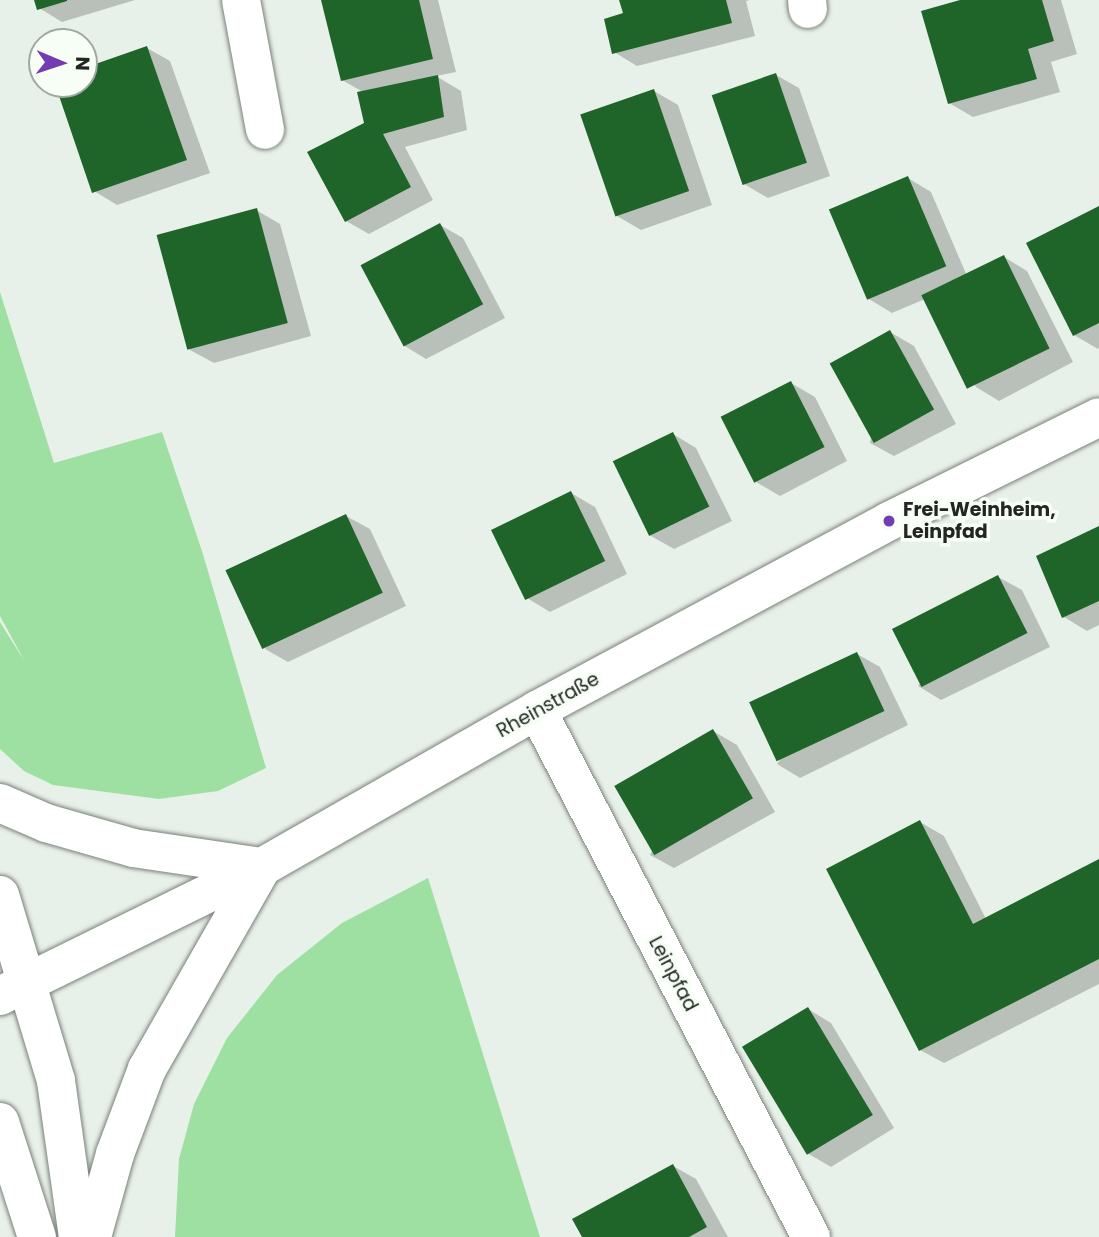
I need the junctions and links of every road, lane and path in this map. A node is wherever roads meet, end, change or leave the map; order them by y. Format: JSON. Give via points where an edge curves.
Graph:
{"nodes":[{"id":1,"x":241,"y":0,"type":"edge"},
{"id":2,"x":265,"y":130,"type":"dead end"},
{"id":3,"x":1099,"y":417,"type":"edge"},
{"id":4,"x":537,"y":710,"type":"junction"},
{"id":5,"x":0,"y":803,"type":"edge"},
{"id":6,"x":262,"y":867,"type":"junction"},
{"id":7,"x":0,"y":895,"type":"edge"},
{"id":8,"x":14,"y":989,"type":"edge"},
{"id":9,"x":0,"y":1122,"type":"edge"},
{"id":10,"x":37,"y":1237,"type":"edge"},
{"id":11,"x":78,"y":1237,"type":"edge"},
{"id":12,"x":92,"y":1237,"type":"edge"},
{"id":13,"x":811,"y":1237,"type":"edge"}],
"edges":[{"from":1,"to":2,"type":"street"},
{"from":3,"to":4,"type":"street","name":"Rheinstraße","via":[[889,521]]},
{"from":4,"to":6,"type":"street","name":"Rheinstraße"},
{"from":4,"to":13,"type":"street","name":"Leinpfad"},
{"from":5,"to":6,"type":"street","via":[[46,823],[133,848]]},
{"from":6,"to":8,"type":"street","name":"Rheinstraße"},
{"from":6,"to":12,"type":"street","via":[[147,1069],[115,1154]]},
{"from":7,"to":8,"type":"street"},
{"from":8,"to":11,"type":"street","via":[[56,1081]]},
{"from":9,"to":10,"type":"street"}]}
